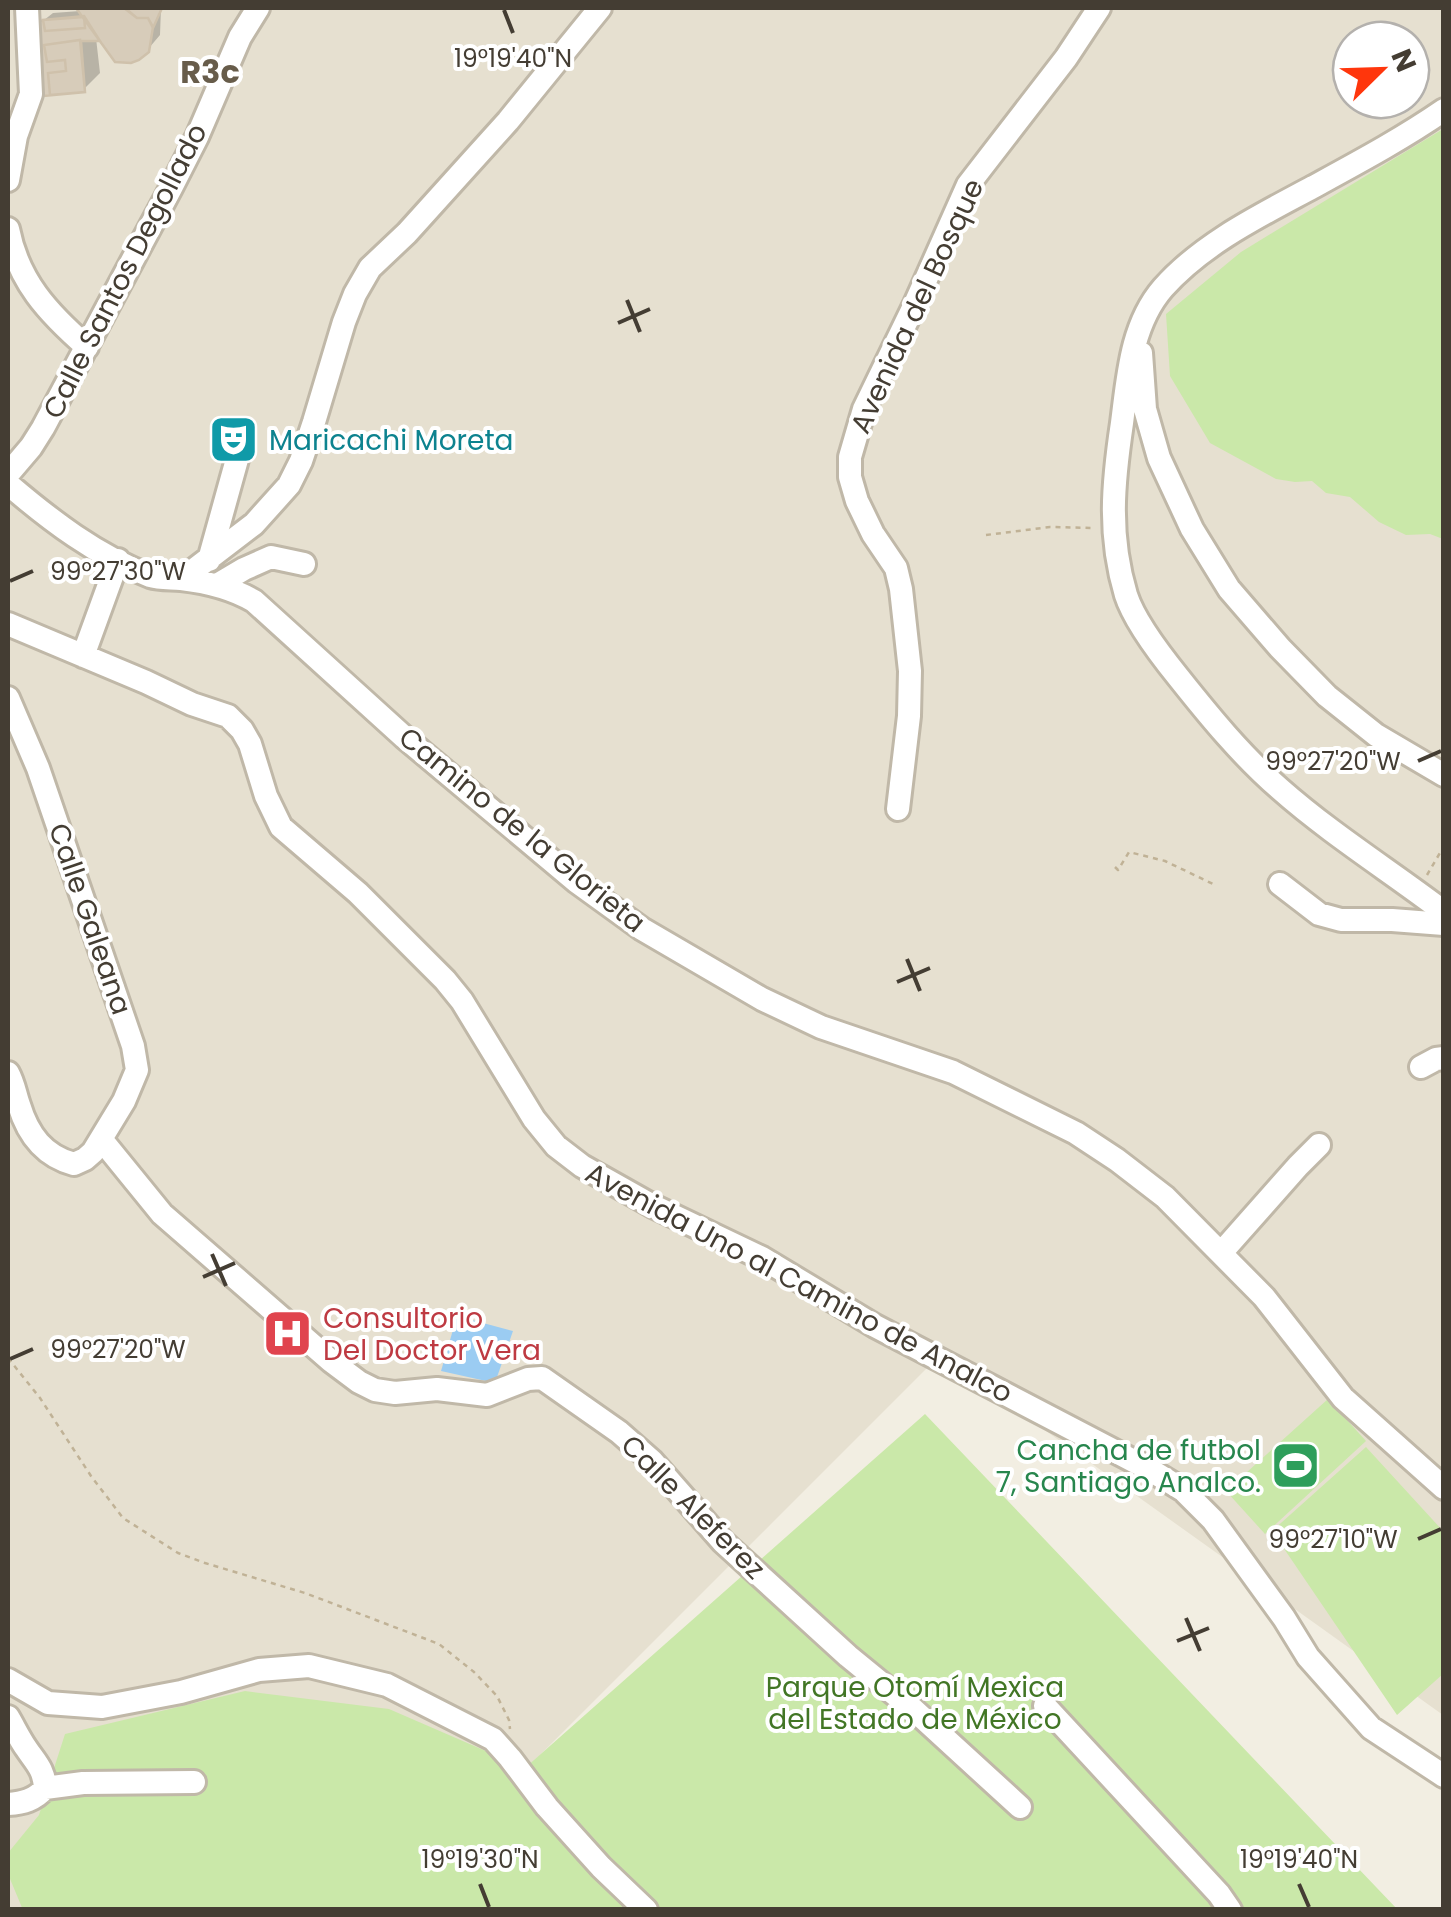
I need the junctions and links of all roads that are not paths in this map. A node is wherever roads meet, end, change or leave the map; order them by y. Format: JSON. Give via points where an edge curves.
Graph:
{"nodes":[{"id":1,"x":27,"y":8,"type":"edge"},
{"id":2,"x":600,"y":8,"type":"edge"},
{"id":3,"x":1099,"y":8,"type":"edge"},
{"id":4,"x":254,"y":9,"type":"edge"},
{"id":5,"x":1444,"y":110,"type":"edge"},
{"id":6,"x":8,"y":180,"type":"edge"},
{"id":7,"x":8,"y":229,"type":"edge"},
{"id":8,"x":1139,"y":330,"type":"junction"},
{"id":9,"x":86,"y":347,"type":"junction"},
{"id":10,"x":242,"y":445,"type":"dead end"},
{"id":11,"x":8,"y":474,"type":"edge"},
{"id":12,"x":8,"y":484,"type":"edge"},
{"id":13,"x":118,"y":560,"type":"junction"},
{"id":14,"x":208,"y":560,"type":"junction"},
{"id":15,"x":304,"y":564,"type":"dead end"},
{"id":16,"x":182,"y":579,"type":"junction"},
{"id":17,"x":217,"y":585,"type":"junction"},
{"id":18,"x":8,"y":624,"type":"edge"},
{"id":19,"x":83,"y":656,"type":"junction"},
{"id":20,"x":8,"y":698,"type":"edge"},
{"id":21,"x":1444,"y":774,"type":"edge"},
{"id":22,"x":898,"y":808,"type":"dead end"},
{"id":23,"x":1280,"y":884,"type":"dead end"},
{"id":24,"x":1444,"y":912,"type":"edge"},
{"id":25,"x":1444,"y":924,"type":"edge"},
{"id":26,"x":8,"y":1074,"type":"edge"},
{"id":27,"x":101,"y":1140,"type":"junction"},
{"id":28,"x":1318,"y":1146,"type":"dead end"},
{"id":29,"x":1221,"y":1254,"type":"junction"},
{"id":30,"x":1444,"y":1488,"type":"edge"},
{"id":31,"x":8,"y":1680,"type":"edge"},
{"id":32,"x":1045,"y":1706,"type":"dead end"},
{"id":33,"x":8,"y":1717,"type":"edge"},
{"id":34,"x":1442,"y":1770,"type":"edge"},
{"id":35,"x":194,"y":1782,"type":"dead end"},
{"id":36,"x":45,"y":1788,"type":"junction"},
{"id":37,"x":8,"y":1804,"type":"edge"},
{"id":38,"x":1020,"y":1807,"type":"dead end"},
{"id":39,"x":646,"y":1910,"type":"edge"},
{"id":40,"x":1230,"y":1910,"type":"edge"}],
"edges":[{"from":1,"to":6,"type":"street","via":[[30,94]]},
{"from":2,"to":14,"type":"street","via":[[508,121],[370,268],[344,322],[289,485]]},
{"from":3,"to":22,"type":"street","name":"Avenida del Bosque","via":[[968,185],[864,410],[850,456],[857,501],[901,589],[910,716]]},
{"from":4,"to":9,"type":"street","name":"Calle Santos Degollado","via":[[197,137]]},
{"from":5,"to":8,"type":"street","via":[[1220,241],[1166,286]]},
{"from":7,"to":9,"type":"street","via":[[22,272],[56,320]]},
{"from":8,"to":21,"type":"street","via":[[1145,408],[1158,458],[1229,589],[1327,696],[1376,735]]},
{"from":8,"to":24,"type":"street","via":[[1114,473],[1114,528],[1127,600],[1162,657],[1224,734],[1281,790]]},
{"from":9,"to":11,"type":"street","name":"Calle Santos Degollado","via":[[44,428]]},
{"from":10,"to":14,"type":"street"},
{"from":12,"to":13,"type":"street","name":"Camino de la Glorieta","via":[[51,521]]},
{"from":13,"to":16,"type":"street","name":"Camino de la Glorieta","via":[[155,578]]},
{"from":13,"to":19,"type":"street"},
{"from":14,"to":16,"type":"street"},
{"from":15,"to":17,"type":"street","via":[[270,557]]},
{"from":16,"to":17,"type":"street","name":"Camino de la Glorieta"},
{"from":17,"to":29,"type":"street","name":"Camino de la Glorieta","via":[[254,602],[404,737],[642,928],[762,999],[953,1072],[1076,1133],[1165,1197]]},
{"from":18,"to":19,"type":"street","name":"Avenida Uno al Camino de Analco"},
{"from":19,"to":34,"type":"street","name":"Avenida Uno al Camino de Analco","via":[[228,716],[242,730],[281,827],[445,980],[556,1146],[653,1206],[762,1258],[875,1326],[1183,1490],[1213,1520],[1345,1700],[1371,1728]]},
{"from":20,"to":27,"type":"street","name":"Calle Galeana","via":[[133,1046],[137,1070]]},
{"from":23,"to":25,"type":"street","via":[[1319,914],[1341,920]]},
{"from":26,"to":27,"type":"street","via":[[26,1123],[50,1155],[74,1164]]},
{"from":27,"to":38,"type":"street","name":"Calle Aleferez","via":[[162,1214],[359,1382],[375,1390],[487,1395],[542,1378],[605,1422],[652,1461],[723,1542]]},
{"from":28,"to":29,"type":"street"},
{"from":29,"to":30,"type":"street","name":"Camino de la Glorieta","via":[[1343,1398]]},
{"from":31,"to":39,"type":"street","via":[[48,1703],[102,1707],[260,1670],[309,1666],[386,1685],[493,1739],[547,1807]]},
{"from":32,"to":40,"type":"street"},
{"from":33,"to":36,"type":"street","via":[[40,1766]]},
{"from":35,"to":36,"type":"street"},
{"from":36,"to":37,"type":"street","via":[[38,1797]]}]}
